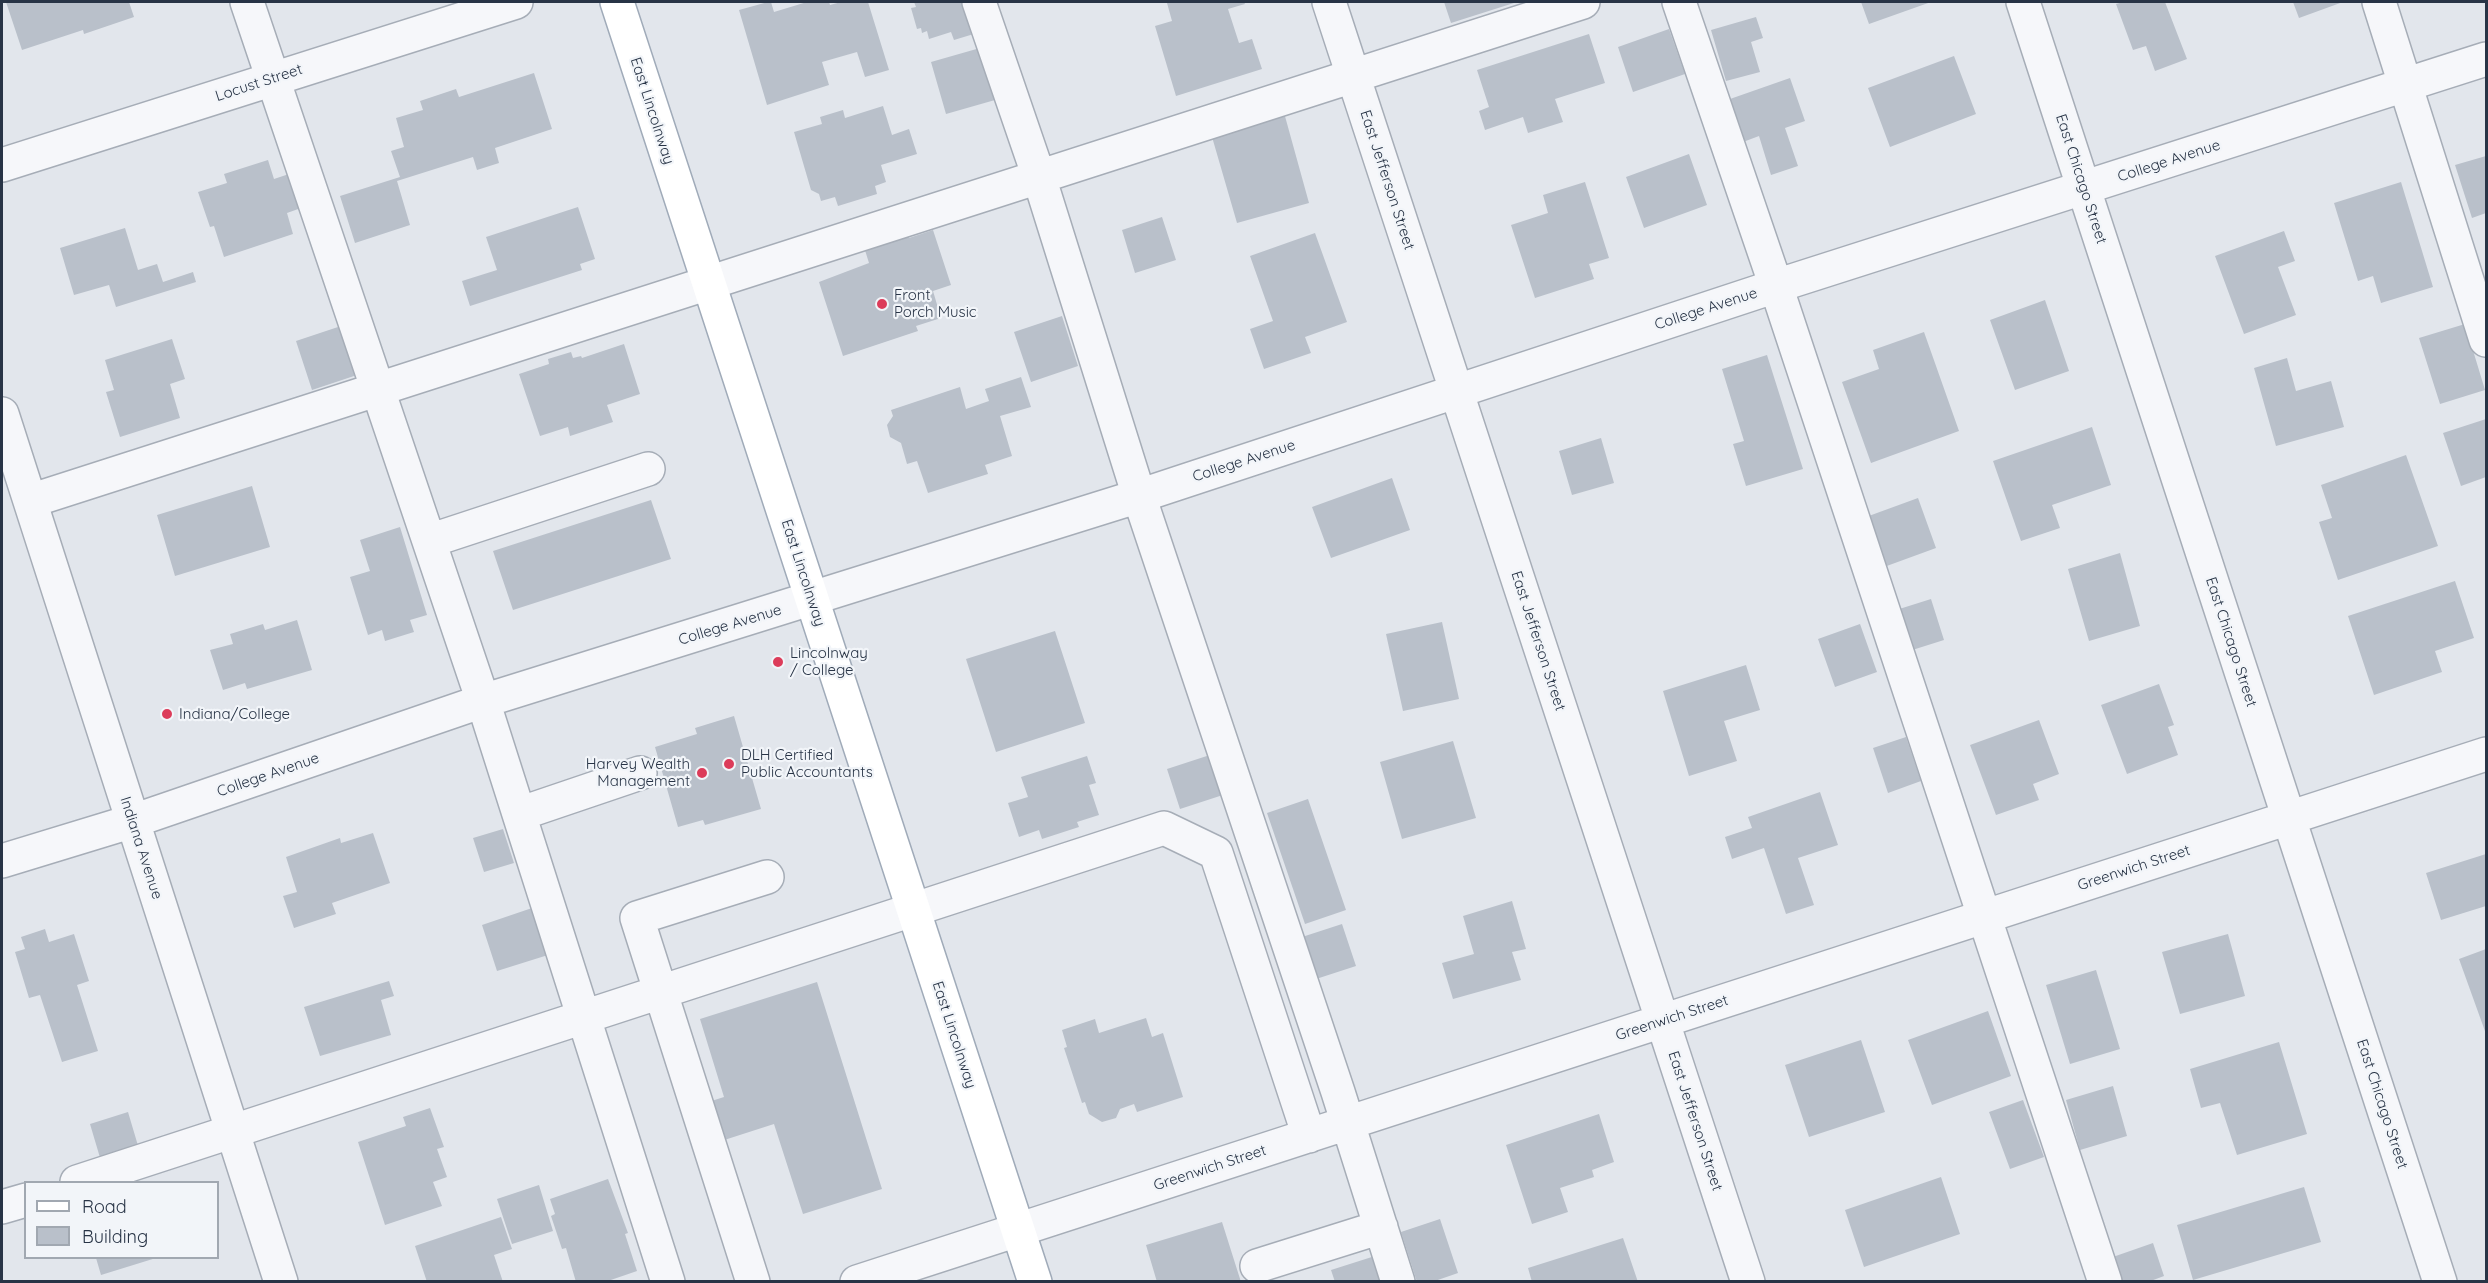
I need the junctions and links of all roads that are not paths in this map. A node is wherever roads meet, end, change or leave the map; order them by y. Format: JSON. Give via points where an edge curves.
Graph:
{"nodes":[{"id":1,"x":247,"y":2,"type":"edge"},
{"id":2,"x":516,"y":2,"type":"edge"},
{"id":3,"x":617,"y":2,"type":"edge"},
{"id":4,"x":979,"y":2,"type":"edge"},
{"id":5,"x":1329,"y":2,"type":"edge"},
{"id":6,"x":1583,"y":2,"type":"edge"},
{"id":7,"x":1679,"y":2,"type":"edge"},
{"id":8,"x":2023,"y":2,"type":"edge"},
{"id":9,"x":2379,"y":2,"type":"edge"},
{"id":10,"x":2487,"y":58,"type":"edge"},
{"id":11,"x":1353,"y":75,"type":"junction"},
{"id":12,"x":272,"y":79,"type":"junction"},
{"id":13,"x":2406,"y":84,"type":"junction"},
{"id":14,"x":2,"y":165,"type":"edge"},
{"id":15,"x":1039,"y":177,"type":"junction"},
{"id":16,"x":2084,"y":189,"type":"junction"},
{"id":17,"x":708,"y":283,"type":"junction"},
{"id":18,"x":1776,"y":286,"type":"junction"},
{"id":19,"x":2487,"y":340,"type":"edge"},
{"id":20,"x":378,"y":390,"type":"junction"},
{"id":21,"x":1456,"y":390,"type":"junction"},
{"id":22,"x":5,"y":434,"type":"edge"},
{"id":23,"x":648,"y":469,"type":"dead end"},
{"id":24,"x":1140,"y":496,"type":"junction"},
{"id":25,"x":30,"y":501,"type":"junction"},
{"id":26,"x":429,"y":541,"type":"junction"},
{"id":27,"x":812,"y":600,"type":"junction"},
{"id":28,"x":483,"y":701,"type":"junction"},
{"id":29,"x":2487,"y":754,"type":"edge"},
{"id":30,"x":640,"y":773,"type":"dead end"},
{"id":31,"x":519,"y":814,"type":"junction"},
{"id":32,"x":2289,"y":818,"type":"junction"},
{"id":33,"x":133,"y":821,"type":"junction"},
{"id":34,"x":2,"y":861,"type":"edge"},
{"id":35,"x":768,"y":877,"type":"dead end"},
{"id":36,"x":913,"y":910,"type":"junction"},
{"id":37,"x":1984,"y":917,"type":"junction"},
{"id":38,"x":661,"y":992,"type":"junction"},
{"id":39,"x":584,"y":1017,"type":"junction"},
{"id":40,"x":1663,"y":1021,"type":"junction"},
{"id":41,"x":1348,"y":1123,"type":"junction"},
{"id":42,"x":232,"y":1131,"type":"junction"},
{"id":43,"x":1309,"y":1136,"type":"junction"},
{"id":44,"x":80,"y":1181,"type":"edge"},
{"id":45,"x":24,"y":1201,"type":"edge"},
{"id":46,"x":2,"y":1208,"type":"edge"},
{"id":47,"x":1380,"y":1227,"type":"junction"},
{"id":48,"x":1018,"y":1230,"type":"junction"},
{"id":49,"x":1257,"y":1266,"type":"dead end"},
{"id":50,"x":281,"y":1281,"type":"edge"},
{"id":51,"x":668,"y":1281,"type":"edge"},
{"id":52,"x":753,"y":1281,"type":"edge"},
{"id":53,"x":857,"y":1281,"type":"edge"},
{"id":54,"x":1035,"y":1281,"type":"edge"},
{"id":55,"x":1398,"y":1281,"type":"edge"},
{"id":56,"x":1748,"y":1281,"type":"edge"},
{"id":57,"x":2105,"y":1281,"type":"edge"},
{"id":58,"x":2440,"y":1281,"type":"edge"}],
"edges":[{"from":1,"to":12,"type":"street"},
{"from":2,"to":12,"type":"street","name":"Locust Street"},
{"from":3,"to":17,"type":"main road","name":"East Lincolnway"},
{"from":4,"to":15,"type":"street"},
{"from":5,"to":11,"type":"street","name":"East Jefferson Street"},
{"from":6,"to":11,"type":"street"},
{"from":7,"to":18,"type":"street"},
{"from":8,"to":16,"type":"street","name":"East Chicago Street"},
{"from":9,"to":13,"type":"street"},
{"from":10,"to":13,"type":"street","name":"College Avenue"},
{"from":11,"to":15,"type":"street"},
{"from":11,"to":21,"type":"street","name":"East Jefferson Street"},
{"from":12,"to":14,"type":"street","name":"Locust Street"},
{"from":12,"to":20,"type":"street"},
{"from":13,"to":16,"type":"street","name":"College Avenue"},
{"from":13,"to":19,"type":"street"},
{"from":15,"to":17,"type":"street"},
{"from":15,"to":24,"type":"street"},
{"from":16,"to":18,"type":"street","name":"College Avenue"},
{"from":16,"to":32,"type":"street","name":"East Chicago Street"},
{"from":17,"to":20,"type":"street"},
{"from":17,"to":27,"type":"main road","name":"East Lincolnway"},
{"from":18,"to":21,"type":"street","name":"College Avenue"},
{"from":18,"to":37,"type":"street"},
{"from":20,"to":25,"type":"street"},
{"from":20,"to":26,"type":"street"},
{"from":21,"to":24,"type":"street","name":"College Avenue"},
{"from":21,"to":40,"type":"street","name":"East Jefferson Street"},
{"from":22,"to":25,"type":"street","name":"Indiana Avenue"},
{"from":23,"to":26,"type":"street"},
{"from":24,"to":27,"type":"street","name":"College Avenue"},
{"from":24,"to":41,"type":"street"},
{"from":25,"to":33,"type":"street","name":"Indiana Avenue"},
{"from":26,"to":28,"type":"street"},
{"from":27,"to":28,"type":"street","name":"College Avenue"},
{"from":27,"to":36,"type":"main road","name":"East Lincolnway"},
{"from":28,"to":31,"type":"street"},
{"from":28,"to":33,"type":"street","name":"College Avenue"},
{"from":29,"to":32,"type":"street","name":"Greenwich Street"},
{"from":30,"to":31,"type":"street"},
{"from":31,"to":39,"type":"street"},
{"from":32,"to":37,"type":"street","name":"Greenwich Street"},
{"from":32,"to":58,"type":"street","name":"East Chicago Street"},
{"from":33,"to":34,"type":"street","name":"College Avenue"},
{"from":33,"to":42,"type":"street","name":"Indiana Avenue"},
{"from":35,"to":38,"type":"street","via":[[637,918]]},
{"from":36,"to":38,"type":"street"},
{"from":36,"to":43,"type":"street","via":[[1164,828],[1216,853]]},
{"from":36,"to":48,"type":"main road","name":"East Lincolnway"},
{"from":37,"to":40,"type":"street","name":"Greenwich Street"},
{"from":37,"to":57,"type":"street"},
{"from":38,"to":39,"type":"street"},
{"from":38,"to":52,"type":"street"},
{"from":39,"to":42,"type":"street"},
{"from":39,"to":51,"type":"street"},
{"from":40,"to":41,"type":"street","name":"Greenwich Street"},
{"from":40,"to":56,"type":"street","name":"East Jefferson Street"},
{"from":41,"to":43,"type":"street","name":"Greenwich Street"},
{"from":41,"to":47,"type":"street"},
{"from":42,"to":44,"type":"street"},
{"from":42,"to":50,"type":"street","name":"Indiana Avenue"},
{"from":43,"to":48,"type":"street","name":"Greenwich Street"},
{"from":45,"to":46,"type":"street"},
{"from":47,"to":49,"type":"street"},
{"from":47,"to":55,"type":"street"},
{"from":48,"to":53,"type":"street","name":"Greenwich Street"},
{"from":48,"to":54,"type":"main road","name":"East Lincolnway"}]}
